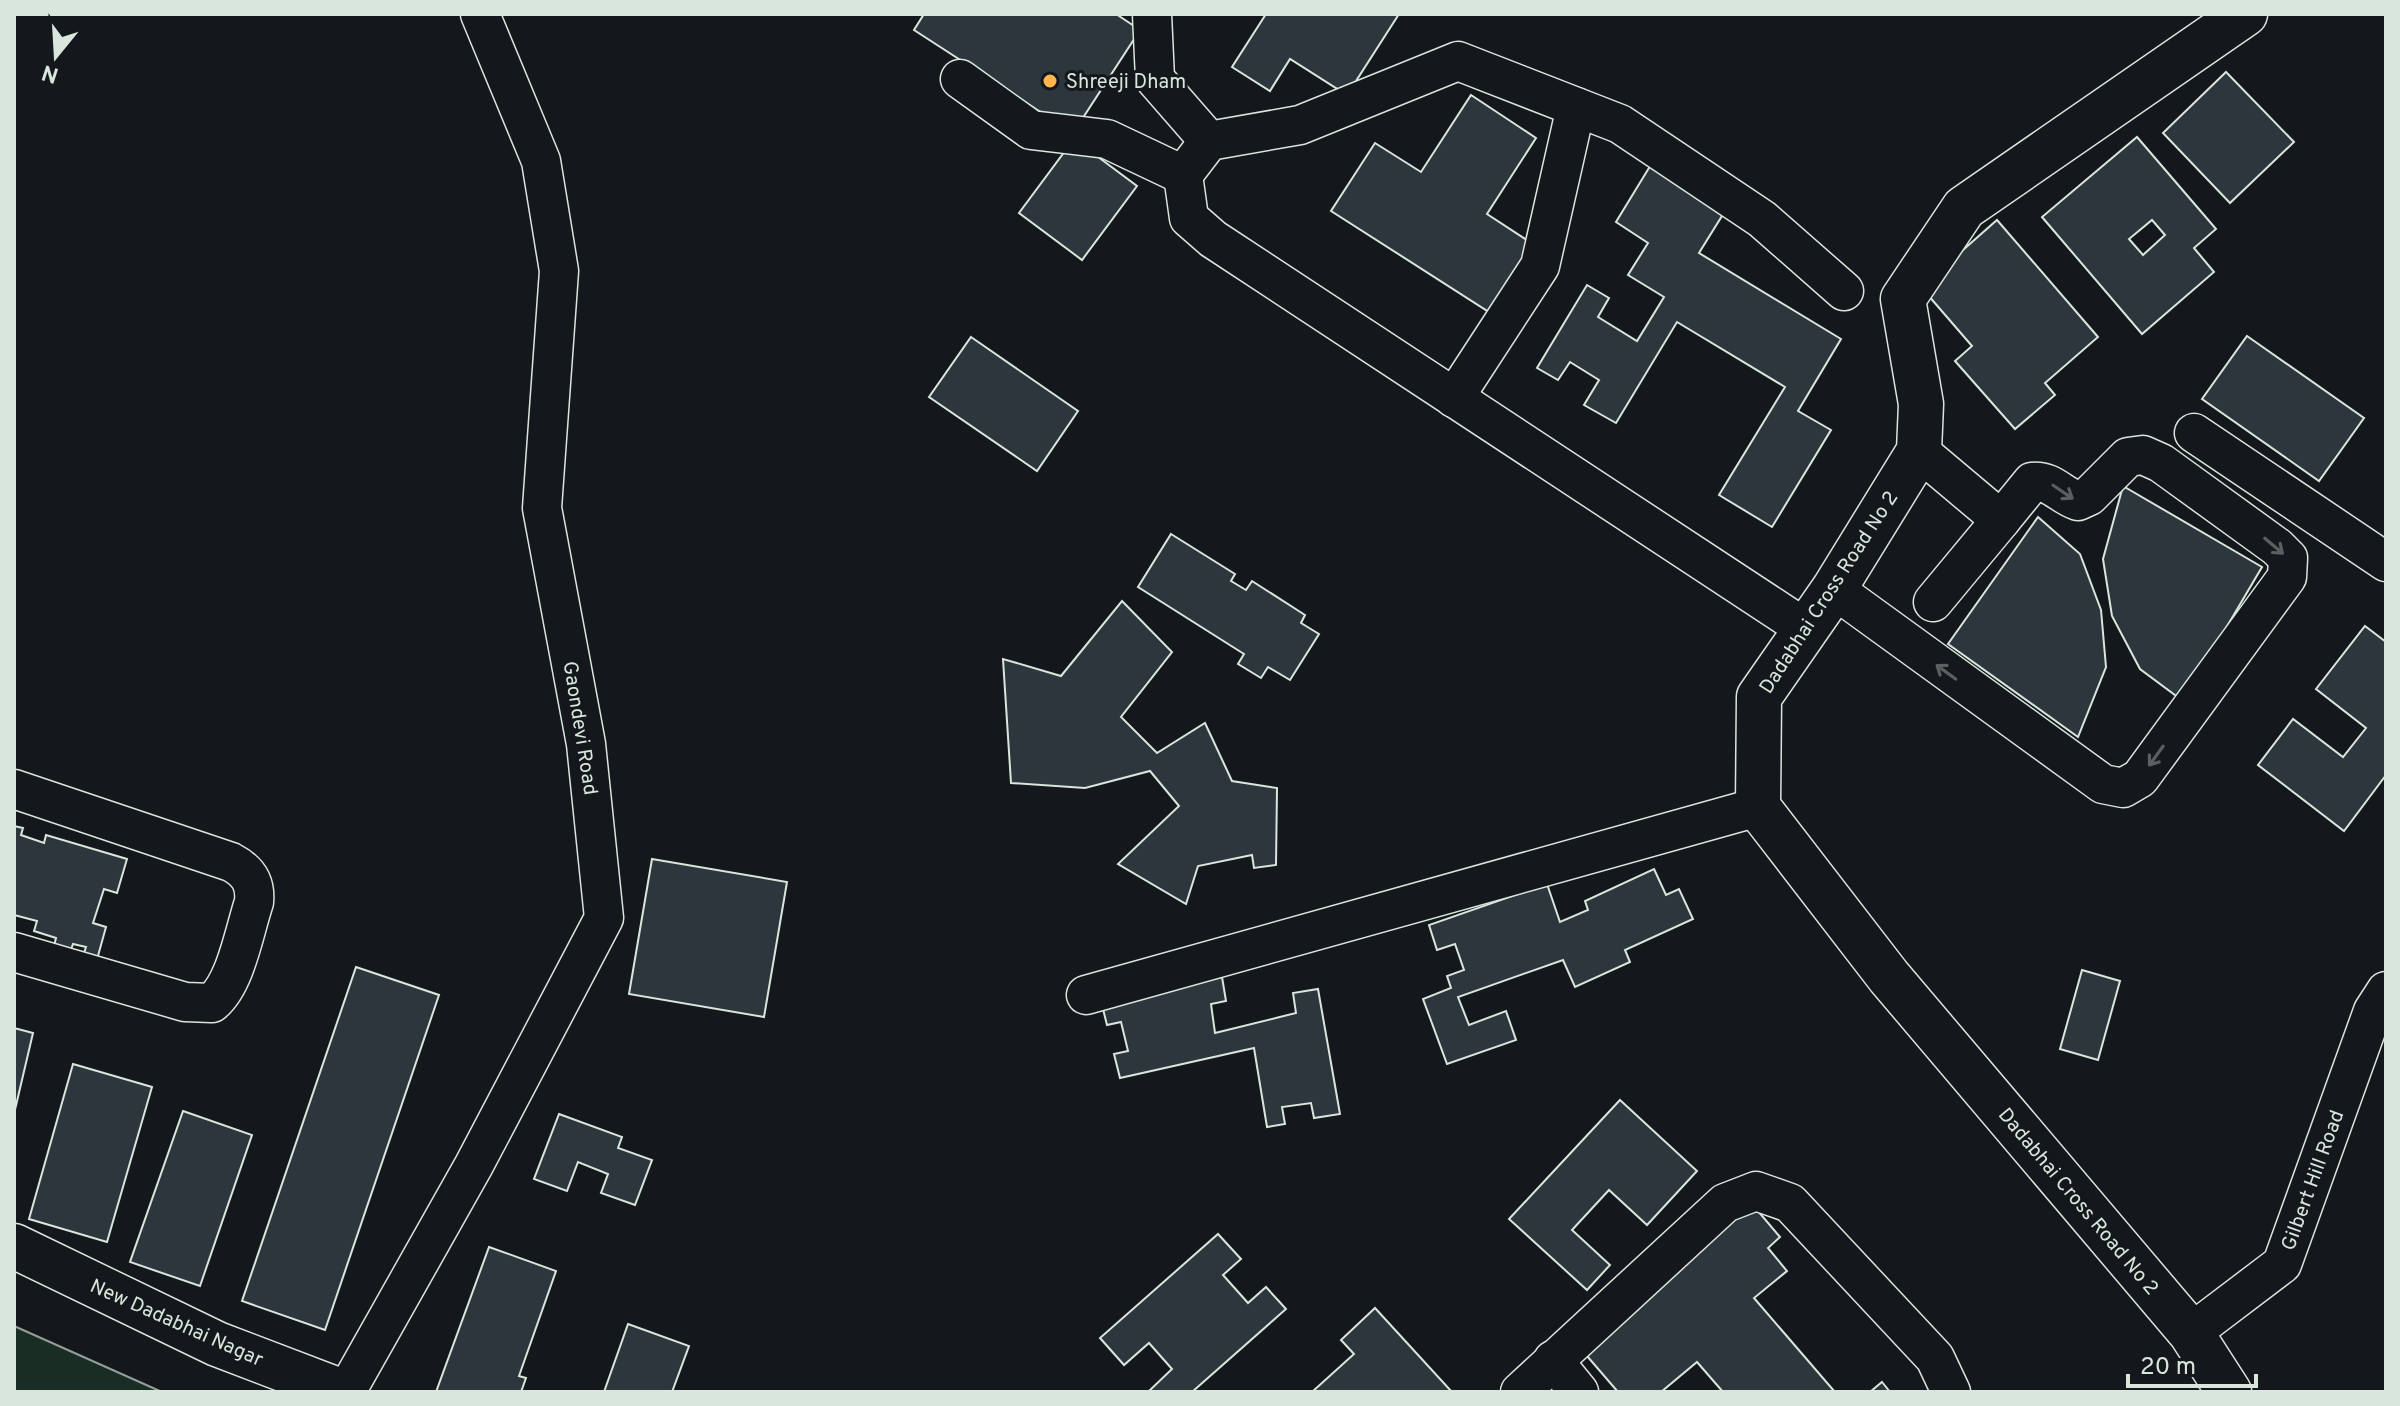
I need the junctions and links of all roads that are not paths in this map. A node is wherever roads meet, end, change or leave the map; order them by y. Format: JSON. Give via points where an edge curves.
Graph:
{"nodes":[{"id":1,"x":480,"y":14,"type":"edge"},
{"id":2,"x":1152,"y":14,"type":"edge"},
{"id":3,"x":2245,"y":14,"type":"edge"},
{"id":4,"x":960,"y":79,"type":"dead end"},
{"id":5,"x":1576,"y":107,"type":"junction"},
{"id":6,"x":1209,"y":141,"type":"junction"},
{"id":7,"x":1183,"y":175,"type":"junction"},
{"id":8,"x":1844,"y":291,"type":"dead end"},
{"id":9,"x":1454,"y":398,"type":"junction"},
{"id":10,"x":2194,"y":433,"type":"dead end"},
{"id":11,"x":1914,"y":459,"type":"junction"},
{"id":12,"x":1962,"y":515,"type":"dead end"},
{"id":13,"x":2001,"y":520,"type":"junction"},
{"id":14,"x":2386,"y":562,"type":"edge"},
{"id":15,"x":1834,"y":589,"type":"junction"},
{"id":16,"x":1933,"y":602,"type":"dead end"},
{"id":17,"x":1806,"y":629,"type":"junction"},
{"id":18,"x":14,"y":789,"type":"edge"},
{"id":19,"x":1758,"y":807,"type":"junction"},
{"id":20,"x":14,"y":952,"type":"edge"},
{"id":21,"x":2386,"y":991,"type":"edge"},
{"id":22,"x":1086,"y":995,"type":"dead end"},
{"id":23,"x":14,"y":1246,"type":"edge"},
{"id":24,"x":2191,"y":1333,"type":"junction"},
{"id":25,"x":1553,"y":1360,"type":"junction"},
{"id":26,"x":344,"y":1392,"type":"edge"},
{"id":27,"x":1520,"y":1392,"type":"edge"},
{"id":28,"x":1579,"y":1392,"type":"edge"},
{"id":29,"x":1951,"y":1392,"type":"edge"},
{"id":30,"x":2229,"y":1392,"type":"edge"}],
"edges":[{"from":1,"to":26,"type":"street","name":"Gaondevi Road","via":[[541,161],[559,271],[542,508],[586,744],[604,918],[474,1165]]},
{"from":2,"to":6,"type":"street","via":[[1155,79]]},
{"from":3,"to":11,"type":"street","name":"Dadabhai Cross Road No 2","via":[[1964,208],[1903,299],[1921,404]]},
{"from":4,"to":7,"type":"street","via":[[1031,130],[1107,139]]},
{"from":5,"to":6,"type":"street","via":[[1458,61],[1300,125]]},
{"from":5,"to":8,"type":"street","via":[[1620,124],[1762,219]]},
{"from":5,"to":9,"type":"street","via":[[1540,266]]},
{"from":6,"to":7,"type":"street"},
{"from":7,"to":9,"type":"street","via":[[1189,218],[1213,239]]},
{"from":9,"to":17,"type":"street"},
{"from":10,"to":14,"type":"street"},
{"from":11,"to":12,"type":"street"},
{"from":11,"to":13,"type":"street"},
{"from":11,"to":15,"type":"street","name":"Dadabhai Cross Road No 2"},
{"from":13,"to":15,"type":"street","one_way":true,"via":[[2032,482],[2052,484],[2078,501],[2128,457],[2143,455],[2288,558],[2287,577],[2140,778],[2123,788],[2103,784]]},
{"from":13,"to":16,"type":"street"},
{"from":15,"to":17,"type":"street","name":"Dadabhai Cross Road No 2"},
{"from":17,"to":19,"type":"street","name":"Dadabhai Cross Road No 2","via":[[1759,697]]},
{"from":18,"to":20,"type":"street","via":[[231,862],[251,878],[255,889],[228,983],[212,1003],[185,1002]]},
{"from":19,"to":22,"type":"street"},
{"from":19,"to":24,"type":"street","name":"Dadabhai Cross Road No 2","via":[[1889,977]]},
{"from":21,"to":24,"type":"street","name":"Gilbert Hill Road","via":[[2373,1011],[2282,1264]]},
{"from":23,"to":26,"type":"street","name":"New Dadabhai Nagar","via":[[217,1344]]},
{"from":24,"to":30,"type":"street","name":"Dadabhai Cross Road No 2"},
{"from":25,"to":27,"type":"street"},
{"from":25,"to":28,"type":"street"},
{"from":25,"to":29,"type":"street","via":[[1725,1203],[1756,1191],[1790,1203],[1935,1358]]}]}
